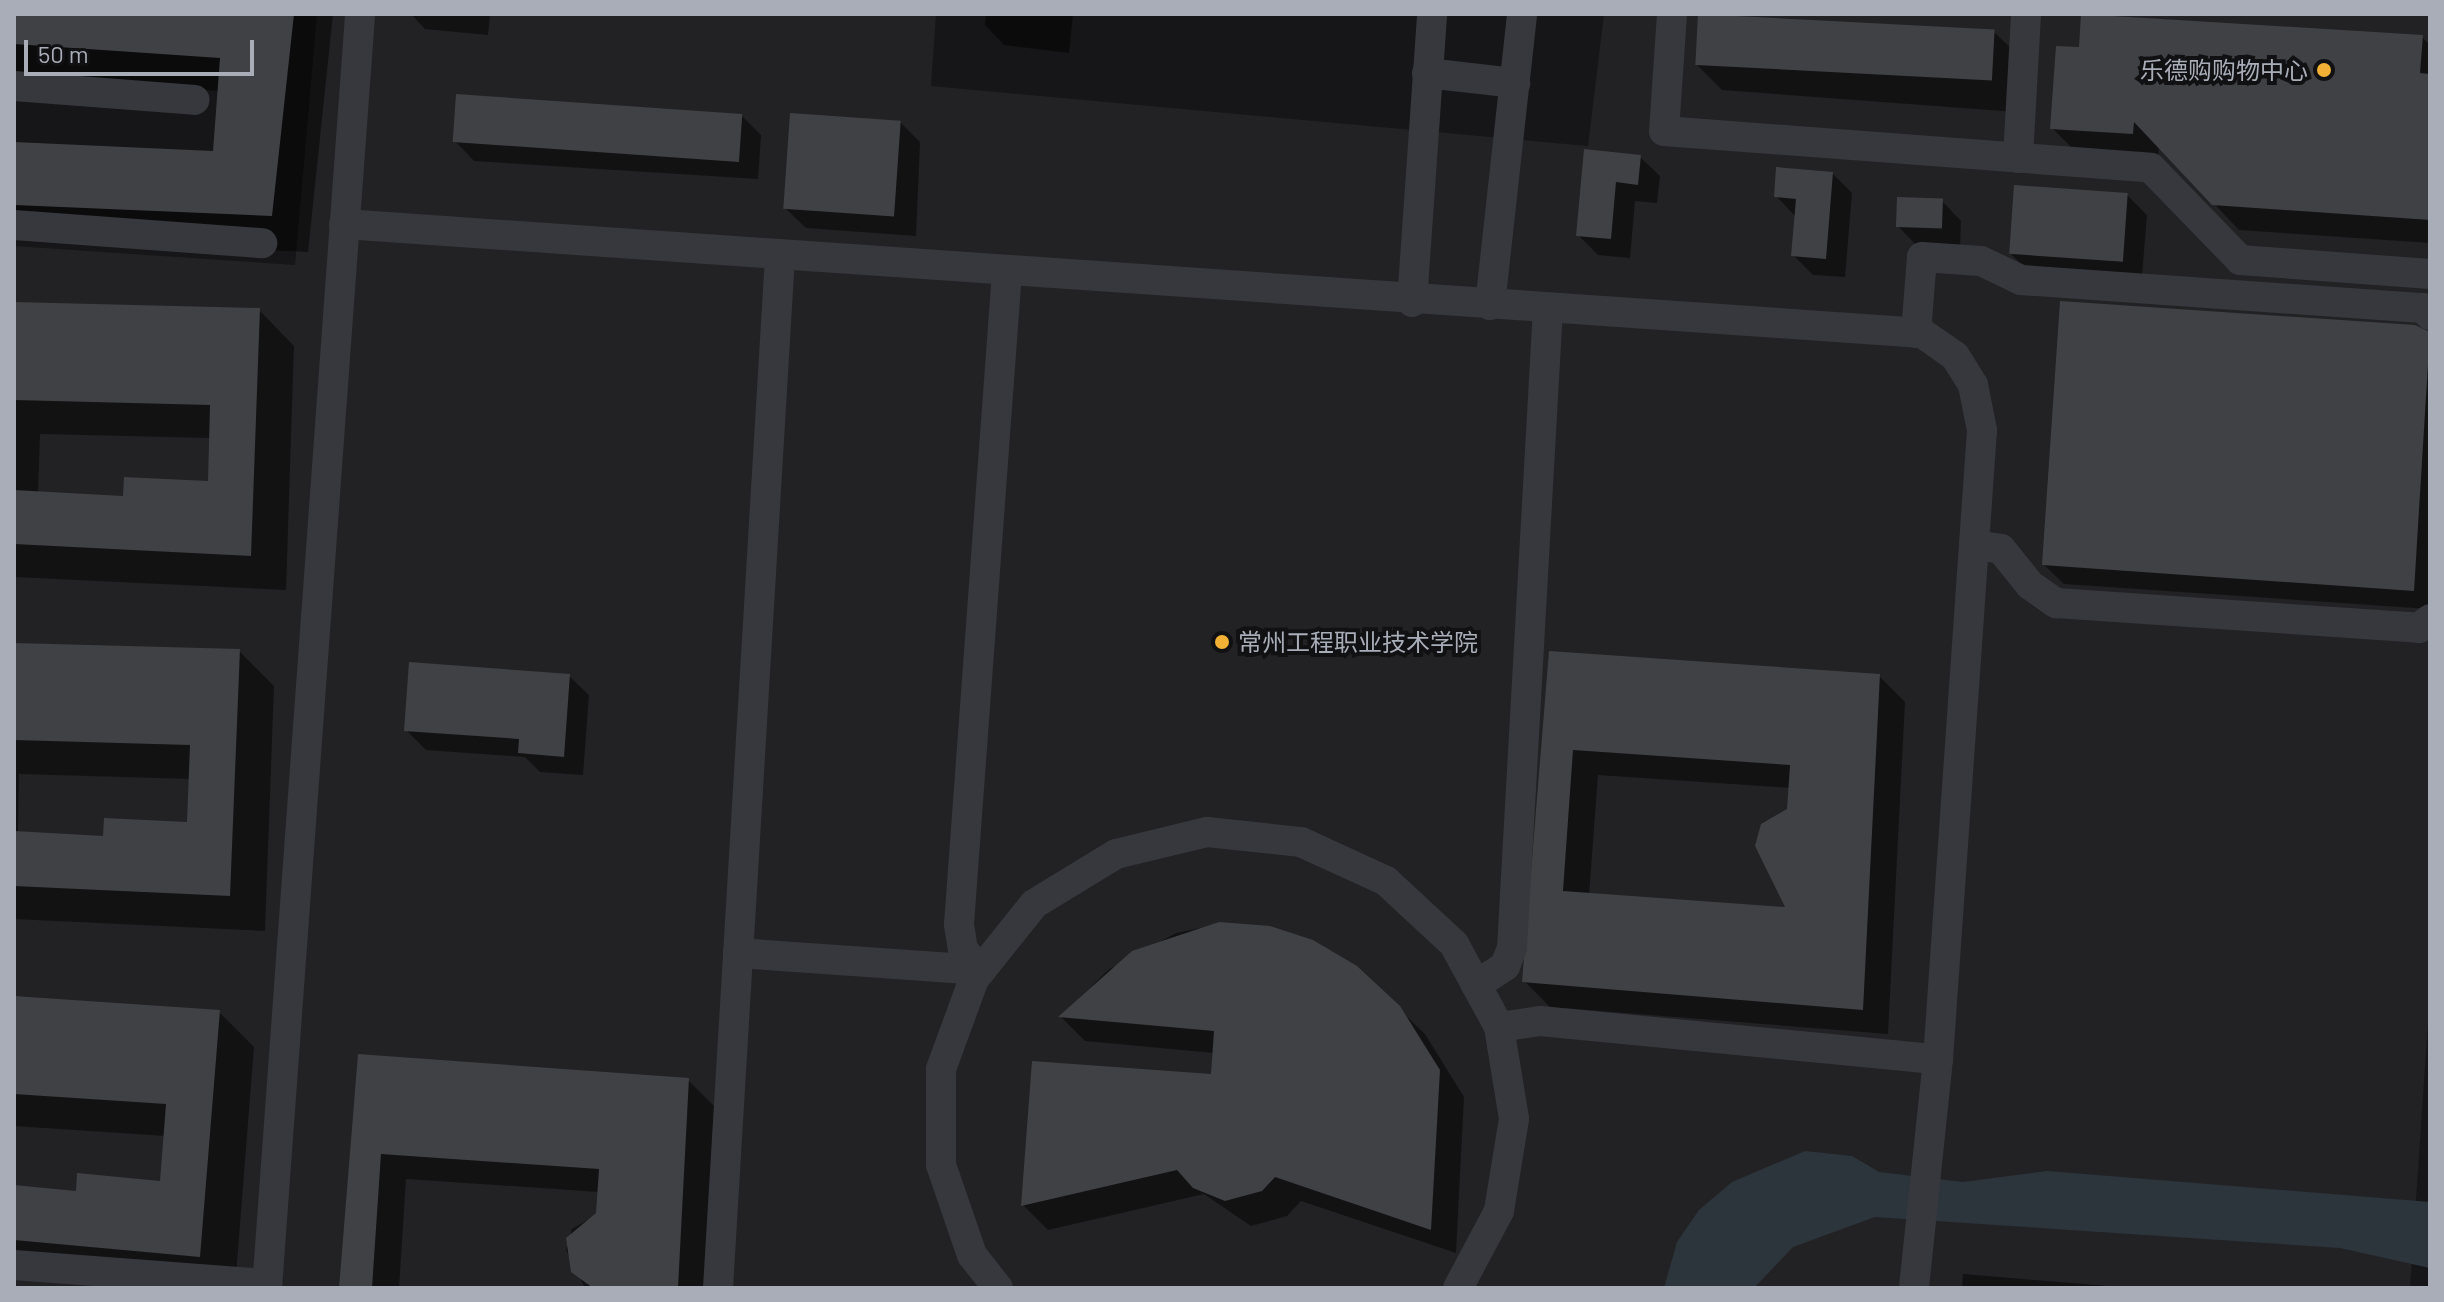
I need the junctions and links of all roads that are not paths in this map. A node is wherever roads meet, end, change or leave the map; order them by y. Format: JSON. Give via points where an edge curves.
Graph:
{"nodes":[{"id":1,"x":360,"y":14,"type":"edge"},
{"id":2,"x":1432,"y":14,"type":"edge"},
{"id":3,"x":1522,"y":14,"type":"edge"},
{"id":4,"x":1672,"y":14,"type":"edge"},
{"id":5,"x":2026,"y":14,"type":"edge"},
{"id":6,"x":1427,"y":73,"type":"junction"},
{"id":7,"x":1515,"y":83,"type":"junction"},
{"id":8,"x":14,"y":86,"type":"edge"},
{"id":9,"x":194,"y":100,"type":"dead end"},
{"id":10,"x":2018,"y":158,"type":"junction"},
{"id":11,"x":344,"y":224,"type":"junction"},
{"id":12,"x":14,"y":225,"type":"edge"},
{"id":13,"x":262,"y":243,"type":"dead end"},
{"id":14,"x":780,"y":256,"type":"junction"},
{"id":15,"x":1007,"y":272,"type":"junction"},
{"id":16,"x":2430,"y":274,"type":"edge"},
{"id":17,"x":1412,"y":302,"type":"junction"},
{"id":18,"x":1490,"y":305,"type":"junction"},
{"id":19,"x":1548,"y":309,"type":"junction"},
{"id":20,"x":2430,"y":315,"type":"edge"},
{"id":21,"x":1916,"y":333,"type":"junction"},
{"id":22,"x":1974,"y":545,"type":"junction"},
{"id":23,"x":2430,"y":619,"type":"edge"},
{"id":24,"x":738,"y":953,"type":"junction"},
{"id":25,"x":981,"y":970,"type":"junction"},
{"id":26,"x":1476,"y":985,"type":"junction"},
{"id":27,"x":1499,"y":1027,"type":"junction"},
{"id":28,"x":1938,"y":1059,"type":"junction"},
{"id":29,"x":14,"y":1265,"type":"edge"},
{"id":30,"x":267,"y":1286,"type":"edge"},
{"id":31,"x":718,"y":1288,"type":"edge"},
{"id":32,"x":998,"y":1288,"type":"edge"},
{"id":33,"x":1458,"y":1288,"type":"edge"},
{"id":34,"x":1914,"y":1288,"type":"edge"}],
"edges":[{"from":1,"to":11,"type":"lane"},
{"from":2,"to":6,"type":"lane"},
{"from":3,"to":7,"type":"lane"},
{"from":4,"to":10,"type":"lane","via":[[1664,131]]},
{"from":5,"to":10,"type":"lane"},
{"from":6,"to":7,"type":"lane"},
{"from":6,"to":17,"type":"lane"},
{"from":7,"to":18,"type":"lane"},
{"from":8,"to":9,"type":"lane"},
{"from":10,"to":16,"type":"lane","via":[[2151,168],[2240,260]]},
{"from":11,"to":14,"type":"lane"},
{"from":11,"to":30,"type":"lane"},
{"from":12,"to":13,"type":"lane"},
{"from":14,"to":15,"type":"lane"},
{"from":14,"to":24,"type":"lane"},
{"from":15,"to":17,"type":"lane"},
{"from":15,"to":25,"type":"lane","via":[[959,924],[963,950]]},
{"from":17,"to":18,"type":"lane"},
{"from":18,"to":19,"type":"lane"},
{"from":19,"to":21,"type":"lane"},
{"from":19,"to":26,"type":"lane","via":[[1512,948],[1505,966]]},
{"from":20,"to":21,"type":"lane","via":[[2423,308],[2021,280],[1981,261],[1922,257]]},
{"from":21,"to":22,"type":"lane","via":[[1955,356],[1973,385],[1982,430]]},
{"from":22,"to":23,"type":"lane","via":[[2001,549],[2030,585],[2056,603],[2419,628]]},
{"from":22,"to":28,"type":"lane"},
{"from":24,"to":25,"type":"lane"},
{"from":24,"to":31,"type":"lane"},
{"from":25,"to":26,"type":"lane","via":[[1034,904],[1116,854],[1207,832],[1301,842],[1386,881],[1454,944]]},
{"from":25,"to":32,"type":"lane","via":[[941,1069],[941,1165],[972,1255]]},
{"from":26,"to":27,"type":"lane"},
{"from":27,"to":28,"type":"lane","via":[[1540,1021]]},
{"from":27,"to":33,"type":"lane","via":[[1514,1119],[1499,1211]]},
{"from":28,"to":34,"type":"lane"},
{"from":29,"to":30,"type":"lane"}]}
